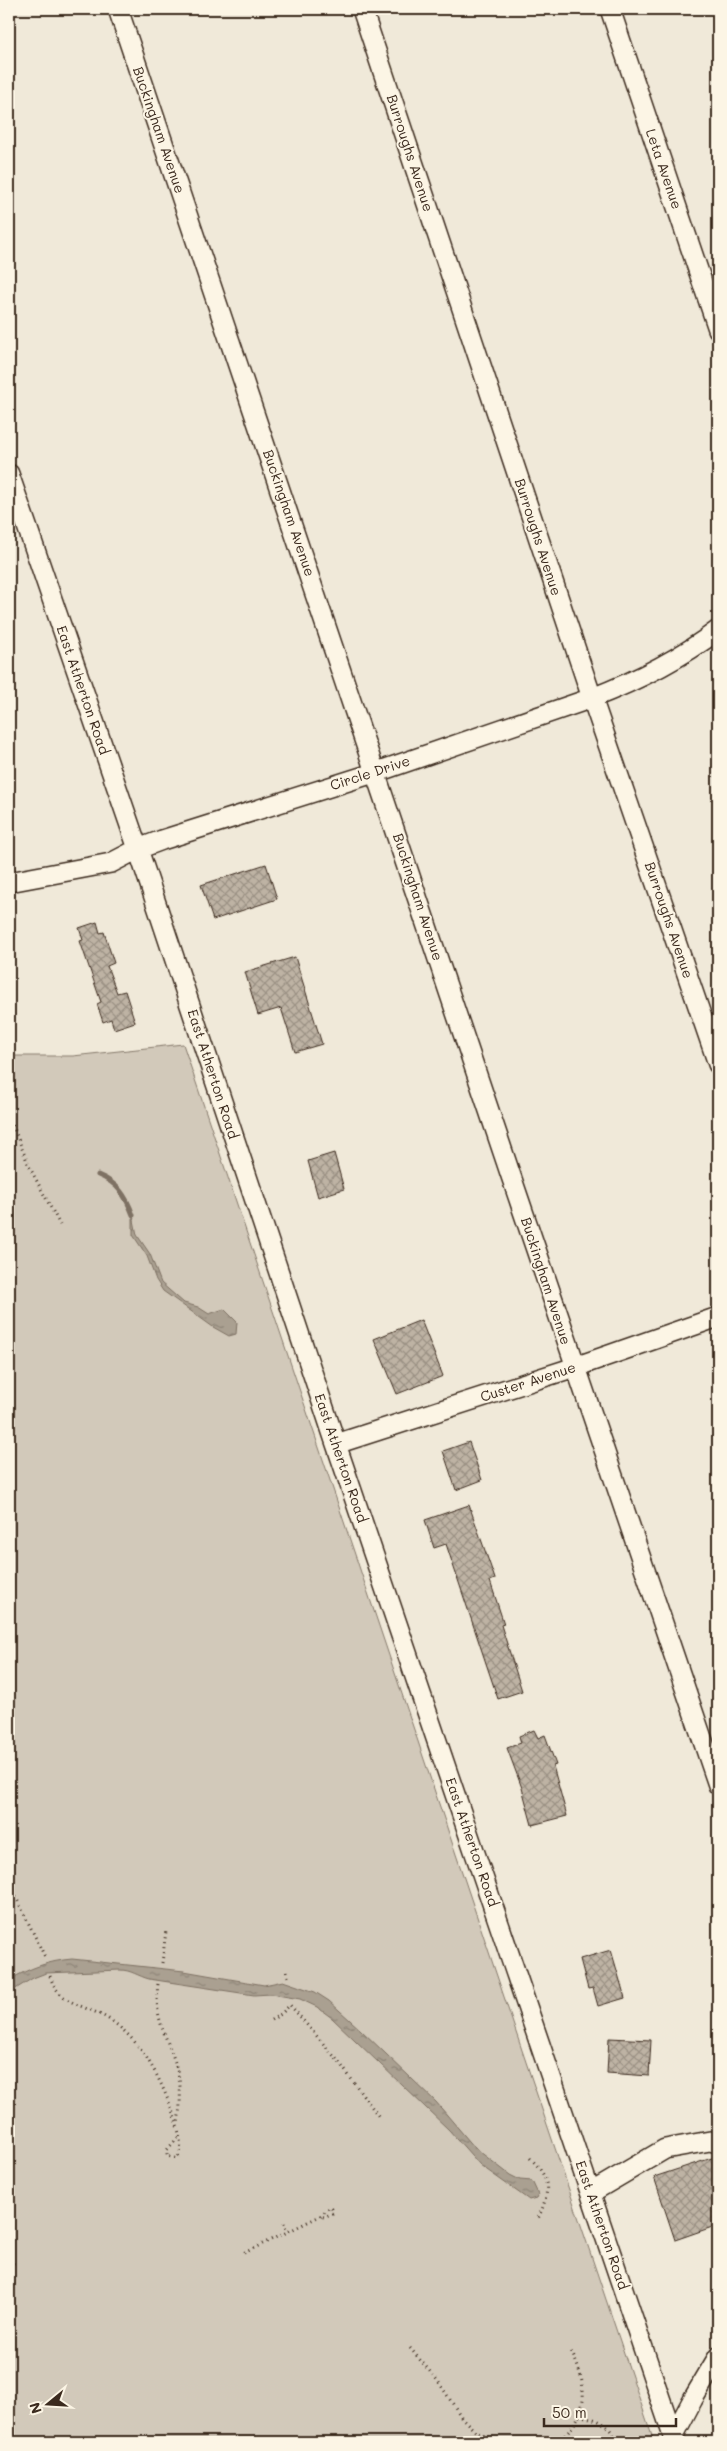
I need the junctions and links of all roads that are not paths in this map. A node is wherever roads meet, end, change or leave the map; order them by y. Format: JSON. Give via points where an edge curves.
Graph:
{"nodes":[{"id":1,"x":118,"y":9,"type":"edge"},
{"id":2,"x":362,"y":9,"type":"edge"},
{"id":3,"x":610,"y":9,"type":"edge"},
{"id":4,"x":718,"y":329,"type":"edge"},
{"id":5,"x":9,"y":474,"type":"edge"},
{"id":6,"x":718,"y":630,"type":"edge"},
{"id":7,"x":592,"y":698,"type":"junction"},
{"id":8,"x":376,"y":772,"type":"junction"},
{"id":9,"x":138,"y":849,"type":"junction"},
{"id":10,"x":9,"y":882,"type":"edge"},
{"id":11,"x":718,"y":1064,"type":"edge"},
{"id":12,"x":718,"y":1316,"type":"edge"},
{"id":13,"x":575,"y":1367,"type":"junction"},
{"id":14,"x":336,"y":1444,"type":"junction"},
{"id":15,"x":718,"y":1785,"type":"edge"},
{"id":16,"x":718,"y":2143,"type":"edge"},
{"id":17,"x":592,"y":2192,"type":"junction"},
{"id":18,"x":716,"y":2365,"type":"edge"},
{"id":19,"x":674,"y":2440,"type":"edge"}],
"edges":[{"from":1,"to":8,"type":"street","name":"Buckingham Avenue"},
{"from":2,"to":7,"type":"street","name":"Burroughs Avenue"},
{"from":3,"to":4,"type":"street","name":"Leta Avenue"},
{"from":5,"to":9,"type":"street","name":"East Atherton Road"},
{"from":6,"to":7,"type":"street","name":"Circle Drive","via":[[616,689]]},
{"from":7,"to":8,"type":"street","name":"Circle Drive"},
{"from":7,"to":11,"type":"street","name":"Burroughs Avenue"},
{"from":8,"to":9,"type":"street","name":"Circle Drive"},
{"from":8,"to":13,"type":"street","name":"Buckingham Avenue"},
{"from":9,"to":10,"type":"street","name":"Circle Drive","via":[[111,863]]},
{"from":9,"to":14,"type":"street","name":"East Atherton Road"},
{"from":12,"to":13,"type":"street","name":"Custer Avenue"},
{"from":13,"to":14,"type":"street","name":"Custer Avenue"},
{"from":13,"to":15,"type":"street","name":"Buckingham Avenue"},
{"from":14,"to":17,"type":"street","name":"East Atherton Road"},
{"from":16,"to":17,"type":"street","via":[[710,2141],[665,2149]]},
{"from":17,"to":19,"type":"street","name":"East Atherton Road"},
{"from":18,"to":19,"type":"street","via":[[693,2399]]}]}
